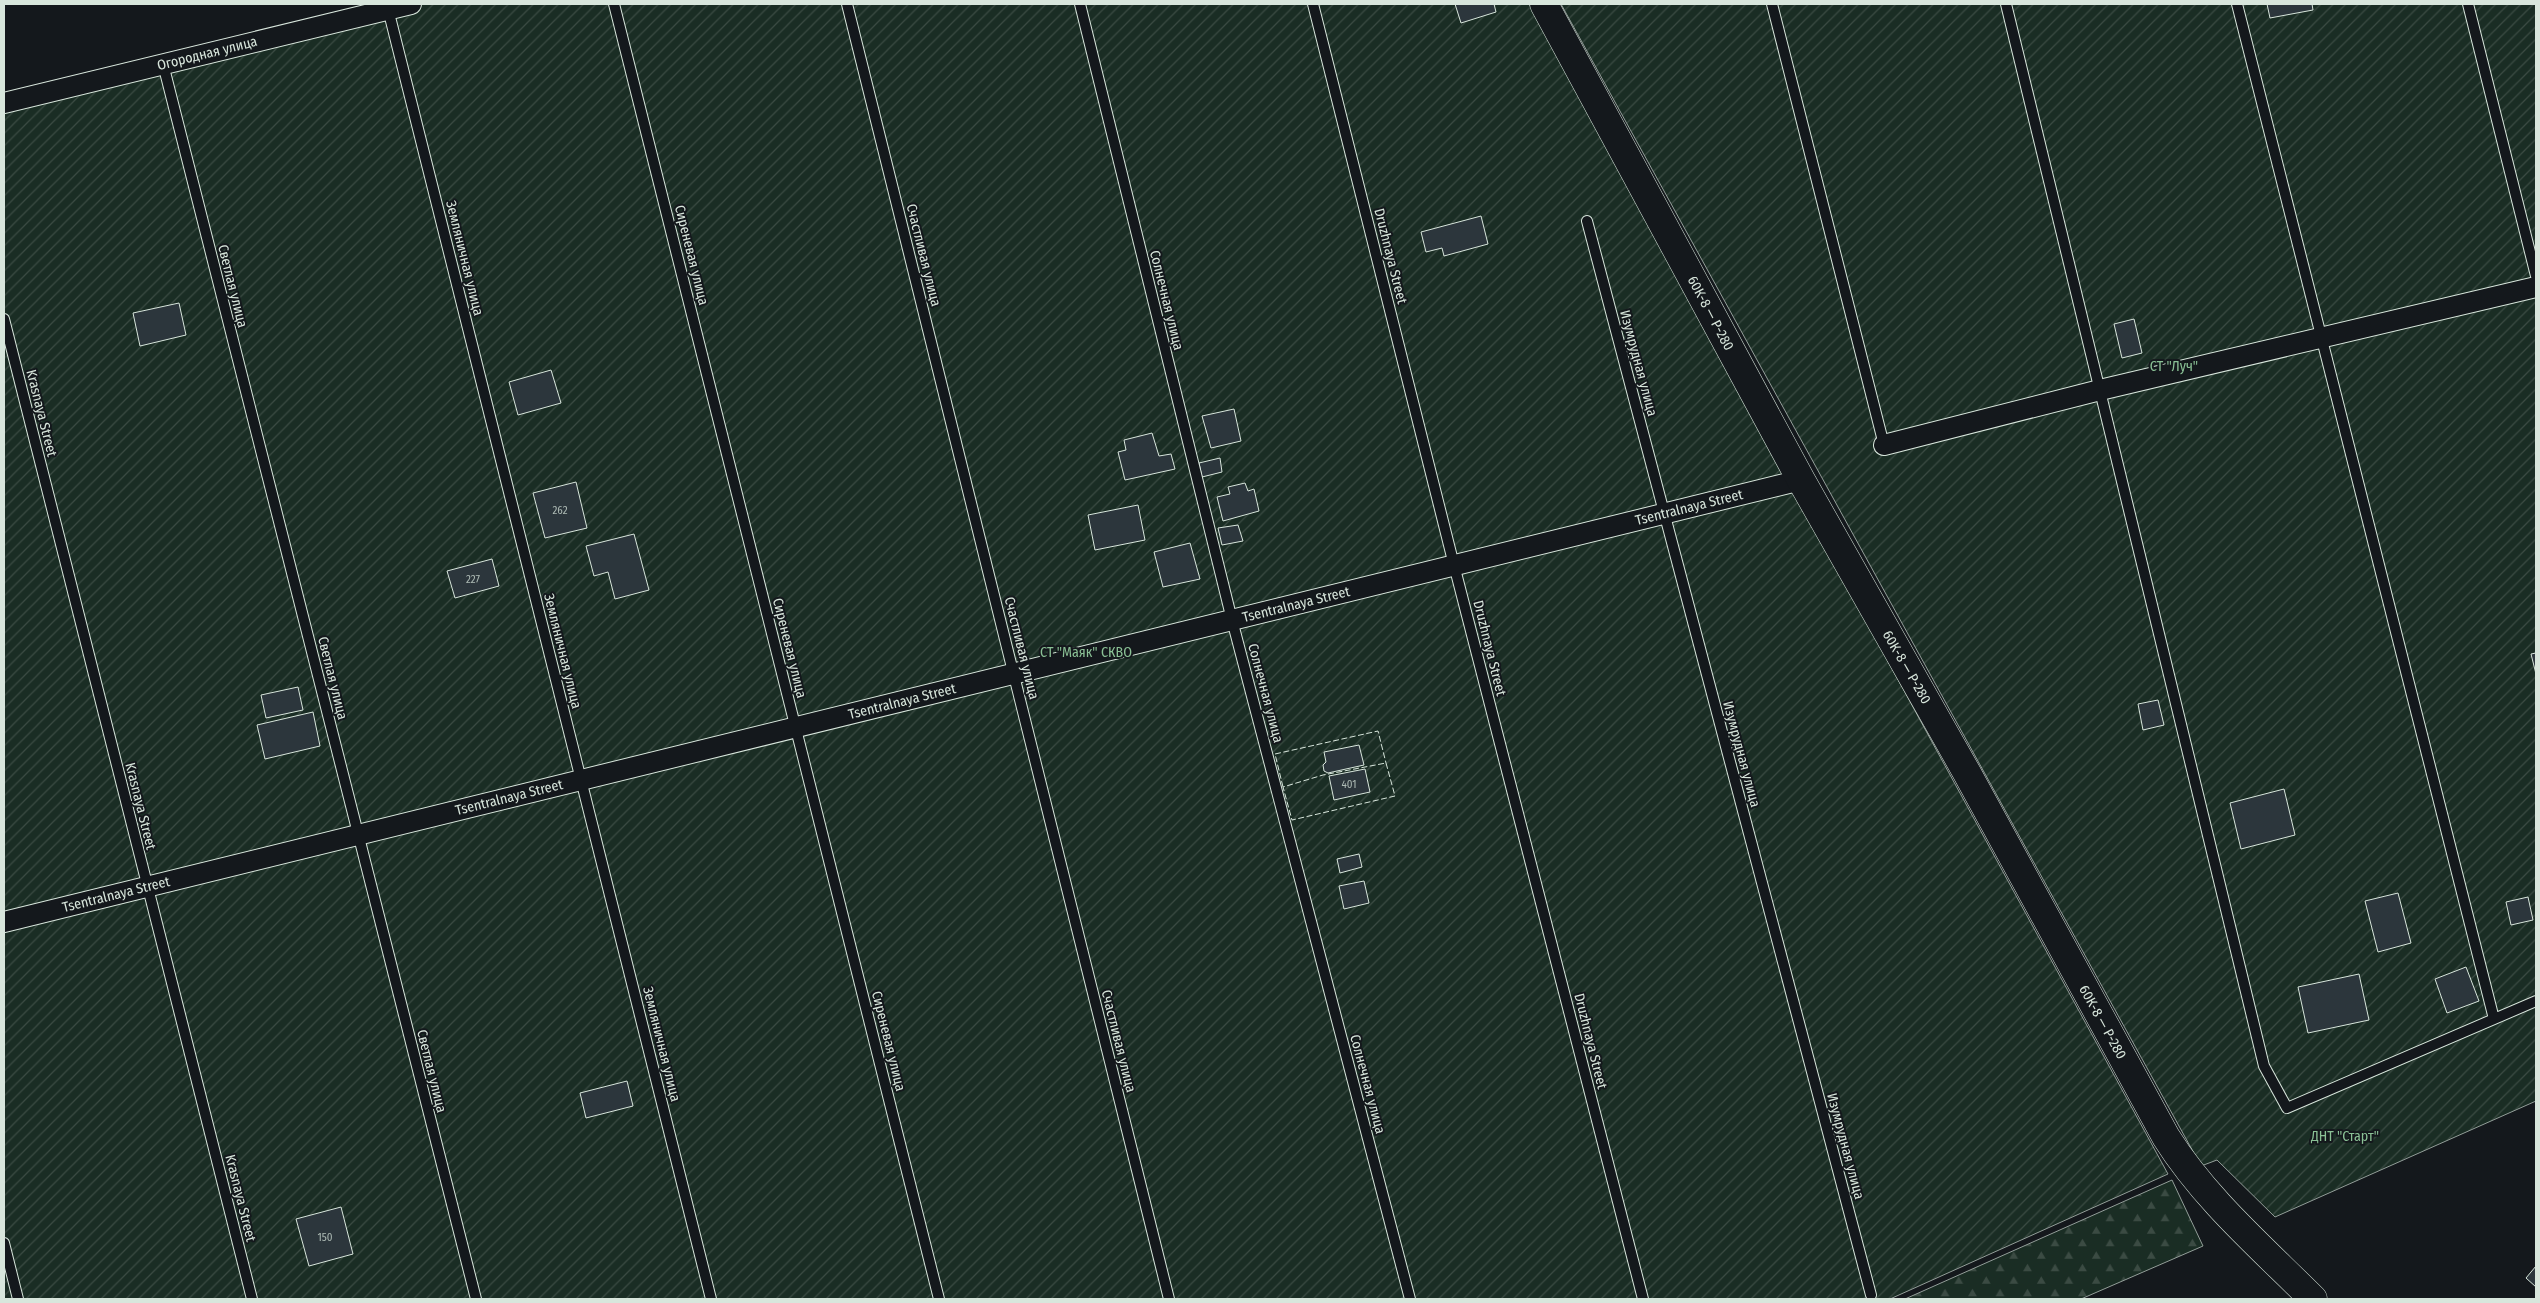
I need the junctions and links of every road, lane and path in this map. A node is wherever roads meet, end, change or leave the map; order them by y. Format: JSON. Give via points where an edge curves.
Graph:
{"nodes":[{"id":1,"x":411,"y":4,"type":"edge"},
{"id":2,"x":614,"y":4,"type":"edge"},
{"id":3,"x":847,"y":4,"type":"edge"},
{"id":4,"x":1080,"y":4,"type":"edge"},
{"id":5,"x":1313,"y":4,"type":"edge"},
{"id":6,"x":1544,"y":4,"type":"edge"},
{"id":7,"x":1772,"y":4,"type":"edge"},
{"id":8,"x":2006,"y":4,"type":"edge"},
{"id":9,"x":2238,"y":4,"type":"edge"},
{"id":10,"x":2468,"y":4,"type":"edge"},
{"id":11,"x":388,"y":9,"type":"junction"},
{"id":12,"x":163,"y":64,"type":"junction"},
{"id":13,"x":4,"y":103,"type":"edge"},
{"id":14,"x":1587,"y":221,"type":"dead end"},
{"id":15,"x":2536,"y":276,"type":"edge"},
{"id":16,"x":2536,"y":287,"type":"edge"},
{"id":17,"x":4,"y":319,"type":"edge"},
{"id":18,"x":2321,"y":337,"type":"junction"},
{"id":19,"x":2100,"y":390,"type":"junction"},
{"id":20,"x":1884,"y":445,"type":"joint"},
{"id":21,"x":1801,"y":480,"type":"junction"},
{"id":22,"x":1664,"y":514,"type":"junction"},
{"id":23,"x":1454,"y":565,"type":"junction"},
{"id":24,"x":1232,"y":620,"type":"junction"},
{"id":25,"x":1014,"y":673,"type":"junction"},
{"id":26,"x":796,"y":727,"type":"junction"},
{"id":27,"x":582,"y":780,"type":"junction"},
{"id":28,"x":358,"y":834,"type":"junction"},
{"id":29,"x":148,"y":886,"type":"junction"},
{"id":30,"x":4,"y":922,"type":"edge"},
{"id":31,"x":2536,"y":1001,"type":"edge"},
{"id":32,"x":2494,"y":1019,"type":"junction"},
{"id":33,"x":4,"y":1243,"type":"edge"},
{"id":34,"x":1871,"y":1295,"type":"dead end"},
{"id":35,"x":18,"y":1299,"type":"edge"},
{"id":36,"x":252,"y":1299,"type":"edge"},
{"id":37,"x":476,"y":1299,"type":"edge"},
{"id":38,"x":711,"y":1299,"type":"edge"},
{"id":39,"x":939,"y":1299,"type":"edge"},
{"id":40,"x":1169,"y":1299,"type":"edge"},
{"id":41,"x":1410,"y":1299,"type":"edge"},
{"id":42,"x":1643,"y":1299,"type":"edge"},
{"id":43,"x":2313,"y":1299,"type":"edge"}],
"edges":[{"from":1,"to":11,"type":"street","name":"Огородная улица"},
{"from":2,"to":26,"type":"lane","name":"Сиреневая улица"},
{"from":3,"to":25,"type":"lane","name":"Счастливая улица"},
{"from":4,"to":24,"type":"lane","name":"Солнечная улица"},
{"from":5,"to":23,"type":"lane","name":"Druzhnaya Street"},
{"from":6,"to":21,"type":"street","name":"60К-8 — Р-280"},
{"from":7,"to":20,"type":"lane"},
{"from":8,"to":19,"type":"lane"},
{"from":9,"to":18,"type":"lane"},
{"from":10,"to":15,"type":"lane"},
{"from":11,"to":12,"type":"street","name":"Огородная улица"},
{"from":11,"to":27,"type":"lane","name":"Земляничная улица"},
{"from":12,"to":13,"type":"street","name":"Огородная улица"},
{"from":12,"to":28,"type":"lane","name":"Светлая улица"},
{"from":14,"to":22,"type":"lane","name":"Изумрудная улица"},
{"from":16,"to":18,"type":"street"},
{"from":17,"to":29,"type":"lane","name":"Krasnaya Street"},
{"from":18,"to":19,"type":"street"},
{"from":18,"to":32,"type":"lane"},
{"from":19,"to":20,"type":"street"},
{"from":19,"to":32,"type":"lane","via":[[2264,1066],[2287,1108]]},
{"from":21,"to":22,"type":"street","name":"Tsentralnaya Street"},
{"from":21,"to":43,"type":"street","name":"60К-8 — Р-280","via":[[2175,1151],[2205,1192]]},
{"from":22,"to":23,"type":"street","name":"Tsentralnaya Street"},
{"from":22,"to":34,"type":"lane","name":"Изумрудная улица"},
{"from":23,"to":24,"type":"street","name":"Tsentralnaya Street"},
{"from":23,"to":42,"type":"lane","name":"Druzhnaya Street"},
{"from":24,"to":25,"type":"street","name":"Tsentralnaya Street"},
{"from":24,"to":41,"type":"lane","name":"Солнечная улица"},
{"from":25,"to":26,"type":"street","name":"Tsentralnaya Street"},
{"from":25,"to":40,"type":"lane","name":"Счастливая улица"},
{"from":26,"to":27,"type":"street","name":"Tsentralnaya Street"},
{"from":26,"to":39,"type":"lane","name":"Сиреневая улица"},
{"from":27,"to":28,"type":"street","name":"Tsentralnaya Street"},
{"from":27,"to":38,"type":"lane","name":"Земляничная улица"},
{"from":28,"to":29,"type":"street","name":"Tsentralnaya Street"},
{"from":28,"to":37,"type":"lane","name":"Светлая улица"},
{"from":29,"to":30,"type":"street","name":"Tsentralnaya Street"},
{"from":29,"to":36,"type":"lane","name":"Krasnaya Street"},
{"from":31,"to":32,"type":"lane"},
{"from":33,"to":35,"type":"lane"}]}
